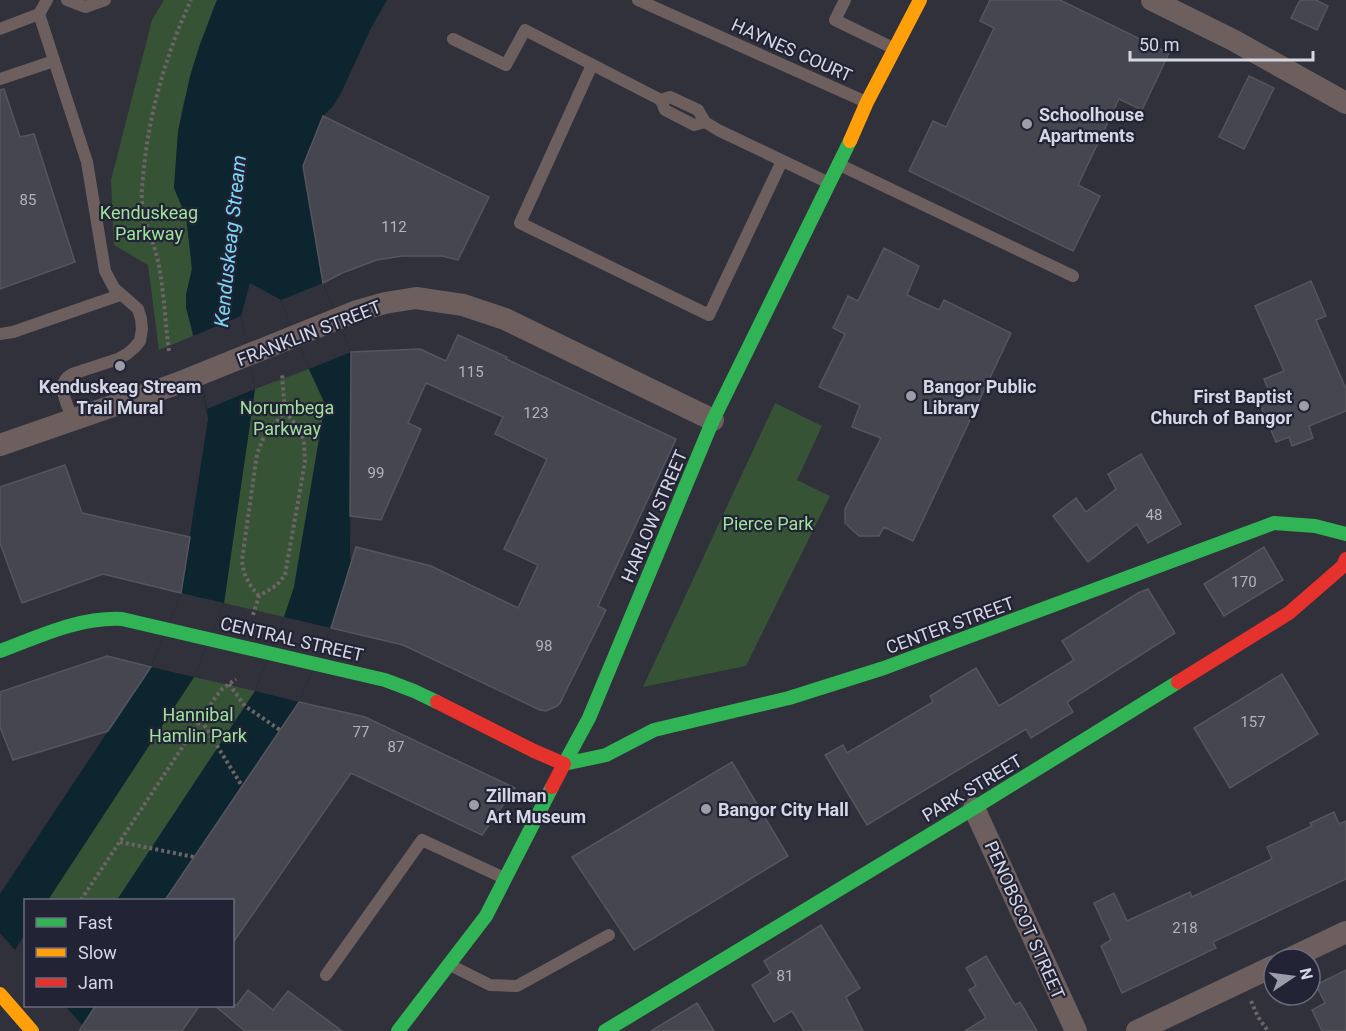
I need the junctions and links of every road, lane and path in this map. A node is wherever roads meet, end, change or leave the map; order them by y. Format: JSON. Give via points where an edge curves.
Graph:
{"nodes":[{"id":1,"x":47,"y":0,"type":"edge"},
{"id":2,"x":67,"y":0,"type":"edge"},
{"id":3,"x":105,"y":0,"type":"edge"},
{"id":4,"x":192,"y":0,"type":"edge"},
{"id":5,"x":638,"y":0,"type":"edge"},
{"id":6,"x":845,"y":0,"type":"edge"},
{"id":7,"x":920,"y":0,"type":"edge"},
{"id":8,"x":1152,"y":0,"type":"edge"},
{"id":9,"x":39,"y":15,"type":"junction"},
{"id":10,"x":0,"y":29,"type":"edge"},
{"id":11,"x":453,"y":39,"type":"dead end"},
{"id":12,"x":895,"y":49,"type":"junction"},
{"id":13,"x":54,"y":61,"type":"junction"},
{"id":14,"x":592,"y":65,"type":"junction"},
{"id":15,"x":0,"y":79,"type":"edge"},
{"id":16,"x":867,"y":102,"type":"junction"},
{"id":17,"x":1346,"y":104,"type":"edge"},
{"id":18,"x":782,"y":161,"type":"junction"},
{"id":19,"x":839,"y":165,"type":"junction"},
{"id":20,"x":829,"y":184,"type":"junction"},
{"id":21,"x":1073,"y":276,"type":"dead end"},
{"id":22,"x":120,"y":295,"type":"junction"},
{"id":23,"x":0,"y":334,"type":"edge"},
{"id":24,"x":169,"y":351,"type":"dead end"},
{"id":25,"x":282,"y":374,"type":"dead end"},
{"id":26,"x":285,"y":411,"type":"junction"},
{"id":27,"x":74,"y":420,"type":"junction"},
{"id":28,"x":713,"y":420,"type":"junction"},
{"id":29,"x":0,"y":445,"type":"edge"},
{"id":30,"x":1346,"y":534,"type":"edge"},
{"id":31,"x":1346,"y":559,"type":"edge"},
{"id":32,"x":259,"y":596,"type":"junction"},
{"id":33,"x":253,"y":615,"type":"dead end"},
{"id":34,"x":0,"y":651,"type":"edge"},
{"id":35,"x":236,"y":679,"type":"dead end"},
{"id":36,"x":229,"y":684,"type":"junction"},
{"id":37,"x":201,"y":720,"type":"junction"},
{"id":38,"x":280,"y":730,"type":"dead end"},
{"id":39,"x":564,"y":764,"type":"junction"},
{"id":40,"x":242,"y":786,"type":"dead end"},
{"id":41,"x":974,"y":808,"type":"junction"},
{"id":42,"x":120,"y":842,"type":"junction"},
{"id":43,"x":194,"y":857,"type":"dead end"},
{"id":44,"x":505,"y":878,"type":"junction"},
{"id":45,"x":82,"y":899,"type":"edge"},
{"id":46,"x":1346,"y":932,"type":"edge"},
{"id":47,"x":609,"y":935,"type":"dead end"},
{"id":48,"x":1314,"y":947,"type":"edge"},
{"id":49,"x":449,"y":965,"type":"junction"},
{"id":50,"x":1262,"y":972,"type":"edge"},
{"id":51,"x":326,"y":975,"type":"dead end"},
{"id":52,"x":0,"y":994,"type":"edge"},
{"id":53,"x":1251,"y":1001,"type":"dead end"},
{"id":54,"x":28,"y":1027,"type":"edge"},
{"id":55,"x":398,"y":1031,"type":"edge"},
{"id":56,"x":605,"y":1031,"type":"edge"},
{"id":57,"x":1076,"y":1031,"type":"edge"},
{"id":58,"x":1137,"y":1031,"type":"edge"},
{"id":59,"x":1268,"y":1031,"type":"edge"}],
"edges":[{"from":1,"to":9,"type":"lane"},
{"from":2,"to":3,"type":"lane","via":[[85,8]]},
{"from":4,"to":24,"type":"path","via":[[166,61],[154,107],[142,194],[144,217],[160,275]]},
{"from":5,"to":16,"type":"lane","name":"HAYNES COURT"},
{"from":6,"to":12,"type":"lane","via":[[836,20]]},
{"from":7,"to":12,"type":"street","name":"HARLOW STREET"},
{"from":8,"to":17,"type":"street","via":[[1233,40]]},
{"from":9,"to":10,"type":"lane"},
{"from":9,"to":13,"type":"lane"},
{"from":11,"to":14,"type":"lane","via":[[506,65],[525,30]]},
{"from":12,"to":16,"type":"street","name":"HARLOW STREET"},
{"from":13,"to":15,"type":"lane"},
{"from":13,"to":22,"type":"lane","via":[[87,162],[105,271]]},
{"from":14,"to":18,"type":"lane","via":[[661,100],[665,110],[694,125],[705,122]]},
{"from":14,"to":18,"type":"lane","via":[[520,223],[710,315]]},
{"from":16,"to":19,"type":"street","name":"HARLOW STREET"},
{"from":18,"to":20,"type":"lane"},
{"from":19,"to":20,"type":"street","name":"HARLOW STREET"},
{"from":19,"to":21,"type":"lane"},
{"from":20,"to":28,"type":"street","name":"HARLOW STREET"},
{"from":22,"to":23,"type":"lane"},
{"from":22,"to":27,"type":"lane","via":[[138,309],[140,341],[127,354],[64,380],[63,390]]},
{"from":25,"to":26,"type":"path"},
{"from":26,"to":32,"type":"path","via":[[263,439],[257,454],[242,560],[246,579]]},
{"from":26,"to":32,"type":"path","via":[[302,435],[305,462],[285,574],[277,585]]},
{"from":27,"to":28,"type":"street","name":"FRANKLIN STREET","via":[[200,375],[338,318],[416,298],[463,305],[505,319]]},
{"from":27,"to":29,"type":"street","name":"FRANKLIN STREET"},
{"from":28,"to":39,"type":"street","name":"HARLOW STREET","via":[[589,718]]},
{"from":30,"to":39,"type":"street","name":"CENTER STREET","via":[[1315,526],[1274,523],[884,668],[789,698],[654,730],[606,755]]},
{"from":31,"to":41,"type":"street","name":"PARK STREET","via":[[1343,566],[1289,613]]},
{"from":32,"to":33,"type":"path"},
{"from":34,"to":39,"type":"street","name":"CENTRAL STREET","via":[[75,624],[100,618],[122,619],[400,685]]},
{"from":35,"to":36,"type":"path"},
{"from":36,"to":37,"type":"path"},
{"from":36,"to":38,"type":"path","via":[[245,706]]},
{"from":37,"to":40,"type":"path"},
{"from":37,"to":42,"type":"path"},
{"from":39,"to":44,"type":"street","name":"HARLOW STREET"},
{"from":41,"to":56,"type":"street","name":"PARK STREET"},
{"from":41,"to":57,"type":"street","name":"PENOBSCOT STREET"},
{"from":42,"to":43,"type":"path"},
{"from":42,"to":45,"type":"path"},
{"from":44,"to":49,"type":"street","name":"HARLOW STREET","via":[[486,916]]},
{"from":44,"to":51,"type":"lane","via":[[422,840]]},
{"from":46,"to":48,"type":"street"},
{"from":47,"to":49,"type":"lane","via":[[517,986],[490,985]]},
{"from":49,"to":55,"type":"street","name":"HARLOW STREET"},
{"from":50,"to":58,"type":"street"},
{"from":52,"to":54,"type":"street"},
{"from":53,"to":59,"type":"path"}]}
